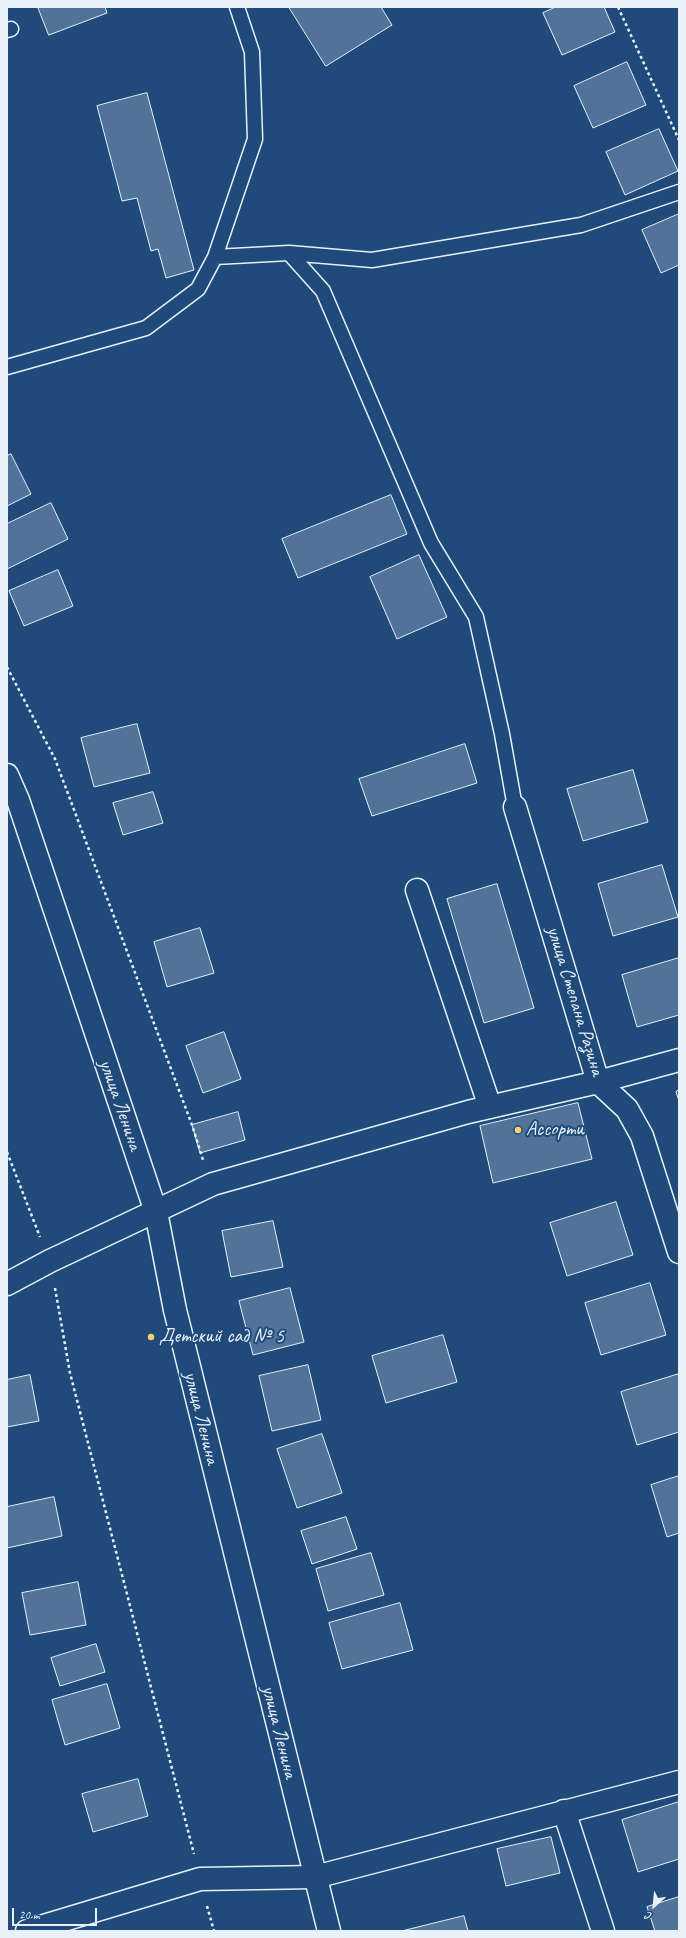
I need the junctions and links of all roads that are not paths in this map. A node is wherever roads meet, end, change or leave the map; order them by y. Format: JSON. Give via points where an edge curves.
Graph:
{"nodes":[{"id":1,"x":237,"y":7,"type":"edge"},
{"id":2,"x":679,"y":192,"type":"edge"},
{"id":3,"x":289,"y":253,"type":"junction"},
{"id":4,"x":215,"y":257,"type":"junction"},
{"id":5,"x":7,"y":367,"type":"edge"},
{"id":6,"x":7,"y":775,"type":"edge"},
{"id":7,"x":515,"y":807,"type":"joint"},
{"id":8,"x":417,"y":890,"type":"dead end"},
{"id":9,"x":679,"y":1060,"type":"edge"},
{"id":10,"x":598,"y":1082,"type":"junction"},
{"id":11,"x":490,"y":1107,"type":"junction"},
{"id":12,"x":156,"y":1212,"type":"junction"},
{"id":13,"x":679,"y":1252,"type":"edge"},
{"id":14,"x":7,"y":1284,"type":"edge"},
{"id":15,"x":679,"y":1782,"type":"edge"},
{"id":16,"x":564,"y":1811,"type":"junction"},
{"id":17,"x":315,"y":1877,"type":"junction"},
{"id":18,"x":27,"y":1931,"type":"edge"},
{"id":19,"x":329,"y":1931,"type":"edge"},
{"id":20,"x":603,"y":1931,"type":"edge"}],
"edges":[{"from":1,"to":4,"type":"lane","via":[[252,52],[255,139]]},
{"from":2,"to":3,"type":"lane","via":[[581,225],[372,260]]},
{"from":3,"to":4,"type":"lane"},
{"from":3,"to":7,"type":"lane","via":[[323,291],[431,543],[476,617]]},
{"from":4,"to":5,"type":"lane","via":[[198,289],[146,328]]},
{"from":6,"to":12,"type":"street","name":"улица Ленина","via":[[18,800]]},
{"from":7,"to":10,"type":"street","name":"улица Степана Разина"},
{"from":8,"to":11,"type":"street"},
{"from":9,"to":10,"type":"street"},
{"from":10,"to":11,"type":"street"},
{"from":10,"to":13,"type":"street","name":"улица Степана Разина","via":[[627,1109],[642,1136]]},
{"from":11,"to":12,"type":"street","via":[[214,1184]]},
{"from":12,"to":14,"type":"street","via":[[50,1261]]},
{"from":12,"to":17,"type":"street","name":"улица Ленина","via":[[175,1310]]},
{"from":15,"to":16,"type":"street"},
{"from":16,"to":17,"type":"street"},
{"from":16,"to":20,"type":"street"},
{"from":17,"to":18,"type":"street","via":[[200,1879]]},
{"from":17,"to":19,"type":"street","name":"улица Ленина"}]}
